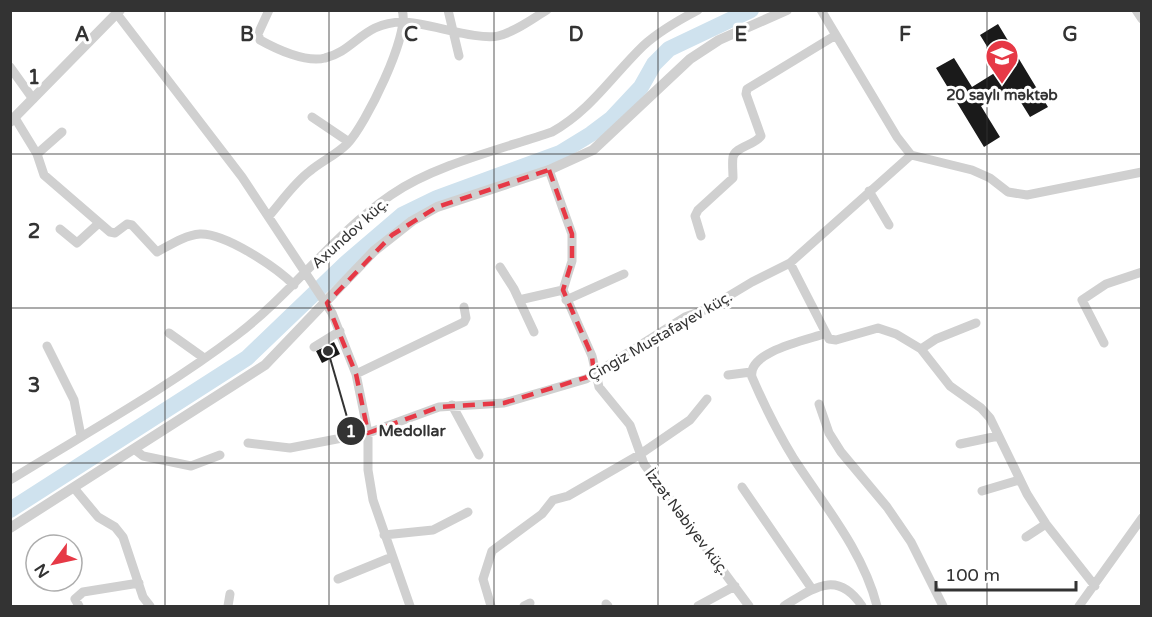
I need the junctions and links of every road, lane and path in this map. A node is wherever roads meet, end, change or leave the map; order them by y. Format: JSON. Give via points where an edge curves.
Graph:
{"nodes":[{"id":1,"x":269,"y":10,"type":"edge"},
{"id":2,"x":402,"y":10,"type":"edge"},
{"id":3,"x":448,"y":10,"type":"edge"},
{"id":4,"x":547,"y":10,"type":"edge"},
{"id":5,"x":698,"y":10,"type":"edge"},
{"id":6,"x":787,"y":10,"type":"edge"},
{"id":7,"x":821,"y":10,"type":"edge"},
{"id":8,"x":1136,"y":10,"type":"edge"},
{"id":9,"x":119,"y":12,"type":"edge"},
{"id":10,"x":1142,"y":19,"type":"edge"},
{"id":11,"x":405,"y":22,"type":"junction"},
{"id":12,"x":455,"y":30,"type":"junction"},
{"id":13,"x":836,"y":35,"type":"junction"},
{"id":14,"x":459,"y":56,"type":"dead end"},
{"id":15,"x":10,"y":67,"type":"edge"},
{"id":16,"x":33,"y":99,"type":"junction"},
{"id":17,"x":312,"y":117,"type":"dead end"},
{"id":18,"x":13,"y":120,"type":"edge"},
{"id":19,"x":62,"y":132,"type":"dead end"},
{"id":20,"x":349,"y":142,"type":"junction"},
{"id":21,"x":37,"y":154,"type":"junction"},
{"id":22,"x":911,"y":155,"type":"junction"},
{"id":23,"x":549,"y":170,"type":"junction"},
{"id":24,"x":1142,"y":172,"type":"edge"},
{"id":25,"x":869,"y":191,"type":"junction"},
{"id":26,"x":270,"y":216,"type":"junction"},
{"id":27,"x":99,"y":223,"type":"junction"},
{"id":28,"x":889,"y":225,"type":"dead end"},
{"id":29,"x":60,"y":229,"type":"dead end"},
{"id":30,"x":701,"y":236,"type":"dead end"},
{"id":31,"x":790,"y":263,"type":"junction"},
{"id":32,"x":500,"y":267,"type":"dead end"},
{"id":33,"x":1142,"y":272,"type":"edge"},
{"id":34,"x":624,"y":274,"type":"dead end"},
{"id":35,"x":307,"y":278,"type":"junction"},
{"id":36,"x":294,"y":285,"type":"junction"},
{"id":37,"x":564,"y":290,"type":"junction"},
{"id":38,"x":519,"y":300,"type":"junction"},
{"id":39,"x":566,"y":300,"type":"junction"},
{"id":40,"x":325,"y":301,"type":"junction"},
{"id":41,"x":464,"y":307,"type":"dead end"},
{"id":42,"x":976,"y":323,"type":"dead end"},
{"id":43,"x":340,"y":331,"type":"junction"},
{"id":44,"x":534,"y":332,"type":"dead end"},
{"id":45,"x":169,"y":333,"type":"dead end"},
{"id":46,"x":824,"y":334,"type":"junction"},
{"id":47,"x":1104,"y":343,"type":"dead end"},
{"id":48,"x":47,"y":346,"type":"dead end"},
{"id":49,"x":314,"y":347,"type":"dead end"},
{"id":50,"x":921,"y":349,"type":"junction"},
{"id":51,"x":204,"y":358,"type":"junction"},
{"id":52,"x":751,"y":372,"type":"junction"},
{"id":53,"x":356,"y":374,"type":"junction"},
{"id":54,"x":594,"y":375,"type":"junction"},
{"id":55,"x":728,"y":375,"type":"dead end"},
{"id":56,"x":707,"y":399,"type":"dead end"},
{"id":57,"x":819,"y":404,"type":"dead end"},
{"id":58,"x":452,"y":405,"type":"junction"},
{"id":59,"x":368,"y":433,"type":"junction"},
{"id":60,"x":81,"y":436,"type":"junction"},
{"id":61,"x":998,"y":436,"type":"junction"},
{"id":62,"x":248,"y":443,"type":"dead end"},
{"id":63,"x":960,"y":444,"type":"dead end"},
{"id":64,"x":134,"y":449,"type":"junction"},
{"id":65,"x":220,"y":455,"type":"dead end"},
{"id":66,"x":479,"y":455,"type":"dead end"},
{"id":67,"x":639,"y":455,"type":"junction"},
{"id":68,"x":10,"y":480,"type":"edge"},
{"id":69,"x":1019,"y":480,"type":"junction"},
{"id":70,"x":741,"y":487,"type":"dead end"},
{"id":71,"x":74,"y":488,"type":"junction"},
{"id":72,"x":982,"y":491,"type":"dead end"},
{"id":73,"x":468,"y":512,"type":"dead end"},
{"id":74,"x":1142,"y":518,"type":"edge"},
{"id":75,"x":1046,"y":524,"type":"junction"},
{"id":76,"x":10,"y":528,"type":"edge"},
{"id":77,"x":384,"y":535,"type":"junction"},
{"id":78,"x":1026,"y":537,"type":"dead end"},
{"id":79,"x":392,"y":557,"type":"junction"},
{"id":80,"x":338,"y":579,"type":"dead end"},
{"id":81,"x":139,"y":583,"type":"junction"},
{"id":82,"x":735,"y":586,"type":"junction"},
{"id":83,"x":1095,"y":586,"type":"junction"},
{"id":84,"x":812,"y":589,"type":"junction"},
{"id":85,"x":230,"y":594,"type":"dead end"},
{"id":86,"x":79,"y":606,"type":"edge"},
{"id":87,"x":150,"y":606,"type":"edge"},
{"id":88,"x":228,"y":606,"type":"edge"},
{"id":89,"x":410,"y":606,"type":"edge"},
{"id":90,"x":491,"y":606,"type":"edge"},
{"id":91,"x":698,"y":606,"type":"edge"},
{"id":92,"x":749,"y":606,"type":"edge"},
{"id":93,"x":784,"y":606,"type":"edge"},
{"id":94,"x":862,"y":606,"type":"edge"},
{"id":95,"x":877,"y":606,"type":"edge"},
{"id":96,"x":943,"y":606,"type":"edge"},
{"id":97,"x":1079,"y":606,"type":"edge"}],
"edges":[{"from":1,"to":11,"type":"street","via":[[258,34],[260,40],[304,57],[323,59],[371,28]]},
{"from":2,"to":11,"type":"street"},
{"from":3,"to":12,"type":"street"},
{"from":4,"to":12,"type":"street","via":[[496,37]]},
{"from":5,"to":35,"type":"street","name":"Axundov küç.","via":[[645,45],[595,100],[568,123],[429,174],[378,205]]},
{"from":6,"to":23,"type":"street","via":[[706,48],[678,69],[601,144]]},
{"from":7,"to":13,"type":"street"},
{"from":8,"to":10,"type":"street"},
{"from":9,"to":16,"type":"street"},
{"from":9,"to":26,"type":"street"},
{"from":11,"to":12,"type":"street"},
{"from":11,"to":20,"type":"street","via":[[383,85]]},
{"from":12,"to":14,"type":"street"},
{"from":13,"to":22,"type":"street"},
{"from":13,"to":30,"type":"street","via":[[747,89],[761,136],[736,152],[733,178],[698,210],[695,216]]},
{"from":15,"to":16,"type":"street"},
{"from":16,"to":18,"type":"street"},
{"from":17,"to":20,"type":"street"},
{"from":18,"to":21,"type":"street"},
{"from":19,"to":21,"type":"street"},
{"from":20,"to":26,"type":"street","via":[[310,171]]},
{"from":21,"to":27,"type":"street","via":[[44,175]]},
{"from":22,"to":24,"type":"street","via":[[972,170],[1016,195]]},
{"from":22,"to":25,"type":"street","name":"Çingiz Mustafayev küç."},
{"from":23,"to":37,"type":"street","name":"İzzət Nəbiyev küç.","via":[[572,234],[572,261]]},
{"from":23,"to":40,"type":"street","via":[[425,213],[374,251]]},
{"from":25,"to":28,"type":"street"},
{"from":25,"to":31,"type":"street","name":"Çingiz Mustafayev küç."},
{"from":26,"to":35,"type":"street"},
{"from":27,"to":29,"type":"street","via":[[77,243]]},
{"from":27,"to":36,"type":"street","via":[[110,232],[132,225],[157,252],[192,236],[221,237]]},
{"from":31,"to":46,"type":"street"},
{"from":31,"to":54,"type":"street","name":"Çingiz Mustafayev küç.","via":[[685,317]]},
{"from":32,"to":38,"type":"street"},
{"from":33,"to":47,"type":"street","via":[[1106,284],[1082,300]]},
{"from":34,"to":39,"type":"street"},
{"from":35,"to":36,"type":"street","name":"Axundov küç."},
{"from":35,"to":40,"type":"street"},
{"from":36,"to":51,"type":"street","name":"Axundov küç."},
{"from":37,"to":38,"type":"street"},
{"from":37,"to":39,"type":"street","name":"İzzət Nəbiyev küç."},
{"from":38,"to":44,"type":"street"},
{"from":39,"to":54,"type":"street","name":"İzzət Nəbiyev küç.","via":[[592,356]]},
{"from":40,"to":43,"type":"street"},
{"from":40,"to":64,"type":"street","via":[[265,365]]},
{"from":41,"to":53,"type":"street","via":[[464,322]]},
{"from":42,"to":50,"type":"street"},
{"from":43,"to":49,"type":"street"},
{"from":43,"to":53,"type":"street"},
{"from":45,"to":51,"type":"street"},
{"from":46,"to":50,"type":"street","via":[[836,340],[878,328]]},
{"from":46,"to":52,"type":"street","via":[[766,354]]},
{"from":48,"to":60,"type":"street","via":[[74,400]]},
{"from":50,"to":61,"type":"street","via":[[950,386],[985,412]]},
{"from":51,"to":60,"type":"street","name":"Axundov küç."},
{"from":52,"to":55,"type":"street"},
{"from":52,"to":95,"type":"street","via":[[766,410],[841,528]]},
{"from":53,"to":59,"type":"street"},
{"from":54,"to":58,"type":"street","name":"Çingiz Mustafayev küç.","via":[[504,403]]},
{"from":54,"to":67,"type":"street","name":"İzzət Nəbiyev küç.","via":[[604,395],[630,425]]},
{"from":56,"to":67,"type":"street","via":[[690,420]]},
{"from":57,"to":96,"type":"street","via":[[829,433],[911,542]]},
{"from":58,"to":59,"type":"street","name":"Çingiz Mustafayev küç."},
{"from":58,"to":66,"type":"street"},
{"from":59,"to":62,"type":"street","name":"Çingiz Mustafayev küç.","via":[[290,448]]},
{"from":59,"to":77,"type":"street","via":[[368,470]]},
{"from":60,"to":68,"type":"street","name":"Axundov küç."},
{"from":61,"to":63,"type":"street"},
{"from":61,"to":69,"type":"street"},
{"from":64,"to":65,"type":"street","via":[[143,456],[191,466]]},
{"from":64,"to":71,"type":"street"},
{"from":67,"to":82,"type":"street","name":"İzzət Nəbiyev küç."},
{"from":67,"to":90,"type":"street","via":[[568,496],[553,500],[542,514],[492,551],[483,579]]},
{"from":69,"to":72,"type":"street"},
{"from":69,"to":75,"type":"street"},
{"from":70,"to":84,"type":"street"},
{"from":71,"to":76,"type":"street"},
{"from":71,"to":81,"type":"street","via":[[98,517],[119,530]]},
{"from":73,"to":77,"type":"street","via":[[433,530]]},
{"from":74,"to":83,"type":"street"},
{"from":75,"to":78,"type":"street"},
{"from":75,"to":83,"type":"street"},
{"from":77,"to":79,"type":"street"},
{"from":79,"to":80,"type":"street"},
{"from":79,"to":89,"type":"street"},
{"from":81,"to":86,"type":"street","via":[[83,592],[75,599]]},
{"from":81,"to":87,"type":"street"},
{"from":82,"to":91,"type":"street"},
{"from":82,"to":92,"type":"street","name":"İzzət Nəbiyev küç."},
{"from":83,"to":97,"type":"street"},
{"from":84,"to":93,"type":"street"},
{"from":84,"to":94,"type":"street","via":[[836,584]]},
{"from":85,"to":88,"type":"street"}]}
